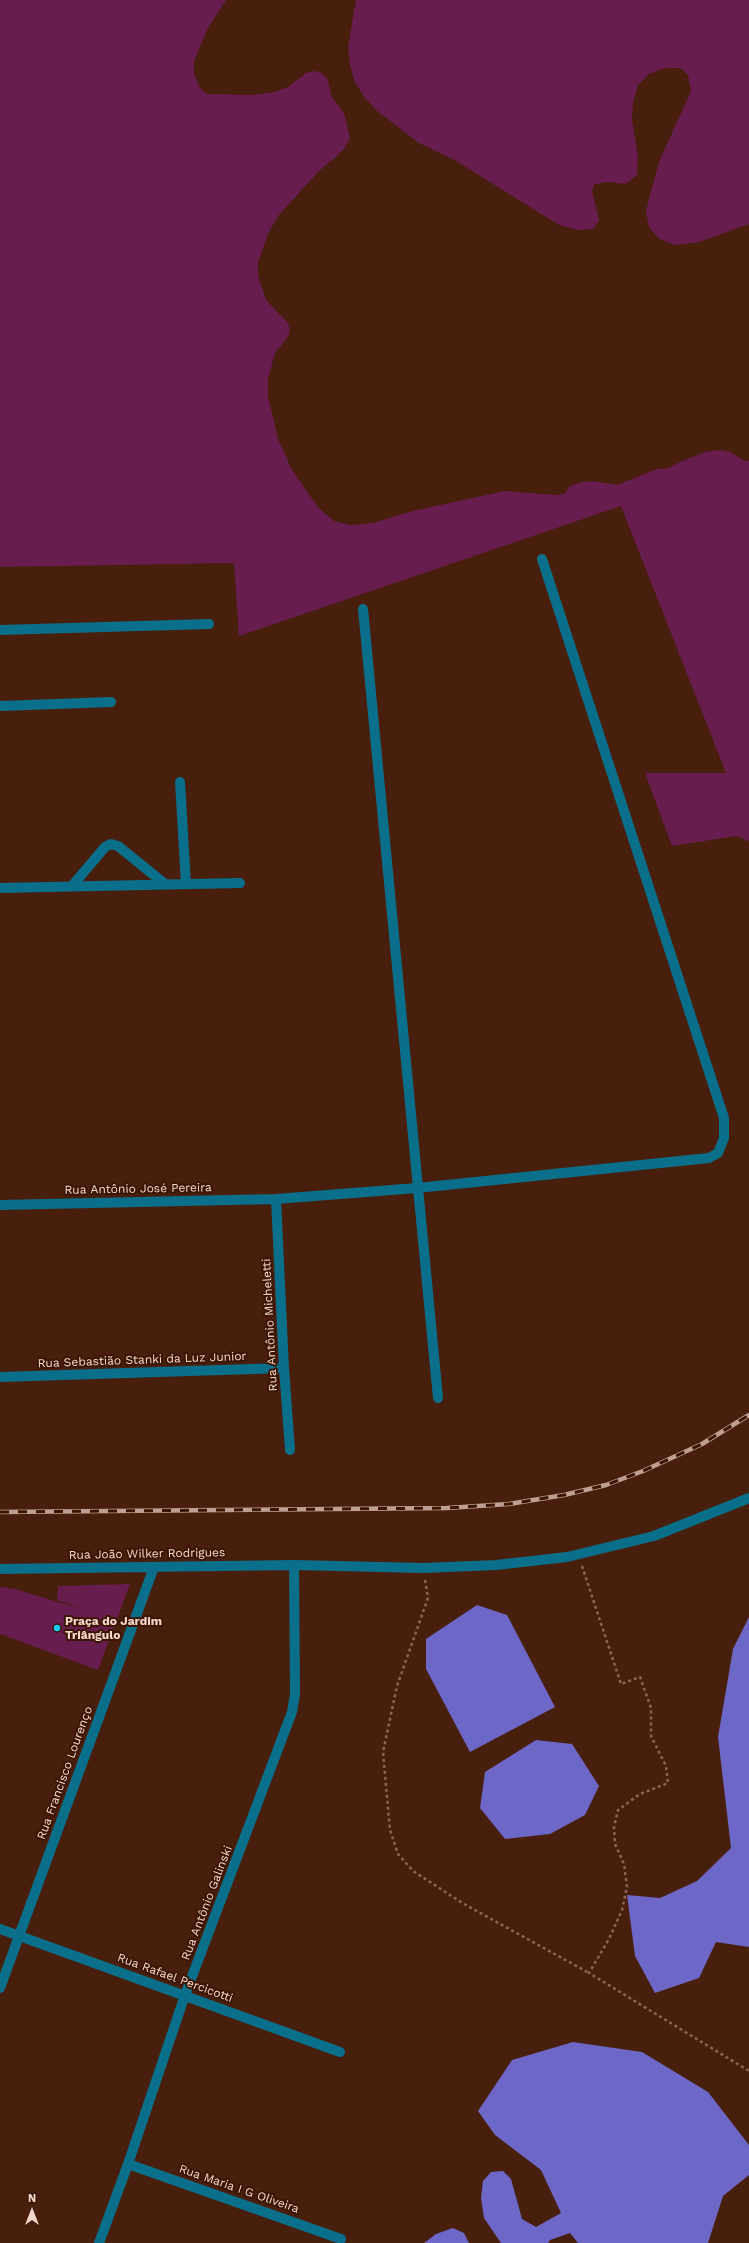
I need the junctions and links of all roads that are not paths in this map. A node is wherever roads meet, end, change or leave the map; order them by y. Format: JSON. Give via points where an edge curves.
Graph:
{"nodes":[{"id":1,"x":542,"y":559,"type":"dead end"},
{"id":2,"x":363,"y":608,"type":"dead end"},
{"id":3,"x":209,"y":624,"type":"dead end"},
{"id":4,"x":0,"y":630,"type":"edge"},
{"id":5,"x":111,"y":702,"type":"dead end"},
{"id":6,"x":0,"y":706,"type":"edge"},
{"id":7,"x":180,"y":782,"type":"dead end"},
{"id":8,"x":240,"y":883,"type":"dead end"},
{"id":9,"x":165,"y":884,"type":"junction"},
{"id":10,"x":186,"y":884,"type":"junction"},
{"id":11,"x":72,"y":886,"type":"junction"},
{"id":12,"x":0,"y":888,"type":"edge"},
{"id":13,"x":417,"y":1188,"type":"junction"},
{"id":14,"x":276,"y":1198,"type":"junction"},
{"id":15,"x":0,"y":1205,"type":"edge"},
{"id":16,"x":284,"y":1368,"type":"junction"},
{"id":17,"x":0,"y":1377,"type":"edge"},
{"id":18,"x":438,"y":1398,"type":"dead end"},
{"id":19,"x":290,"y":1450,"type":"dead end"},
{"id":20,"x":749,"y":1498,"type":"edge"},
{"id":21,"x":294,"y":1565,"type":"junction"},
{"id":22,"x":154,"y":1567,"type":"junction"},
{"id":23,"x":0,"y":1569,"type":"edge"},
{"id":24,"x":0,"y":1928,"type":"edge"},
{"id":25,"x":19,"y":1936,"type":"junction"},
{"id":26,"x":0,"y":1988,"type":"edge"},
{"id":27,"x":186,"y":1995,"type":"junction"},
{"id":28,"x":340,"y":2052,"type":"dead end"},
{"id":29,"x":128,"y":2164,"type":"junction"},
{"id":30,"x":341,"y":2239,"type":"dead end"},
{"id":31,"x":99,"y":2243,"type":"edge"}],
"edges":[{"from":1,"to":13,"type":"street","name":"Rua Antônio José Pereira","via":[[724,1118],[724,1138],[718,1152],[709,1158]]},
{"from":2,"to":13,"type":"street"},
{"from":3,"to":4,"type":"street"},
{"from":5,"to":6,"type":"street"},
{"from":7,"to":10,"type":"street"},
{"from":8,"to":10,"type":"street"},
{"from":9,"to":10,"type":"street"},
{"from":9,"to":11,"type":"street"},
{"from":9,"to":11,"type":"street","via":[[118,846],[111,844],[105,847]]},
{"from":11,"to":12,"type":"street"},
{"from":13,"to":14,"type":"street","name":"Rua Antônio José Pereira"},
{"from":13,"to":18,"type":"street"},
{"from":14,"to":15,"type":"street","name":"Rua Antônio José Pereira"},
{"from":14,"to":16,"type":"street","name":"Rua Antônio Micheletti"},
{"from":16,"to":17,"type":"street","name":"Rua Sebastião Stanki da Luz Junior"},
{"from":16,"to":19,"type":"street","name":"Rua Antônio Micheletti"},
{"from":20,"to":21,"type":"street","name":"Rua João Wilker Rodrigues","via":[[654,1536],[578,1554],[496,1565],[423,1568]]},
{"from":21,"to":22,"type":"street","name":"Rua João Wilker Rodrigues"},
{"from":21,"to":27,"type":"street","name":"Rua Antônio Galinski","via":[[295,1694],[292,1712]]},
{"from":22,"to":23,"type":"street","name":"Rua João Wilker Rodrigues"},
{"from":22,"to":25,"type":"street","name":"Rua Francisco Lourenço"},
{"from":24,"to":25,"type":"street","name":"Rua Rafael Percicotti"},
{"from":25,"to":26,"type":"street","name":"Rua Francisco Lourenço"},
{"from":25,"to":27,"type":"street","name":"Rua Rafael Percicotti"},
{"from":27,"to":28,"type":"street","name":"Rua Rafael Percicotti"},
{"from":27,"to":29,"type":"street","name":"Rua Antônio Galinski"},
{"from":29,"to":30,"type":"street","name":"Rua Maria I G Oliveira"},
{"from":29,"to":31,"type":"street","name":"Rua Antônio Galinski"}]}
